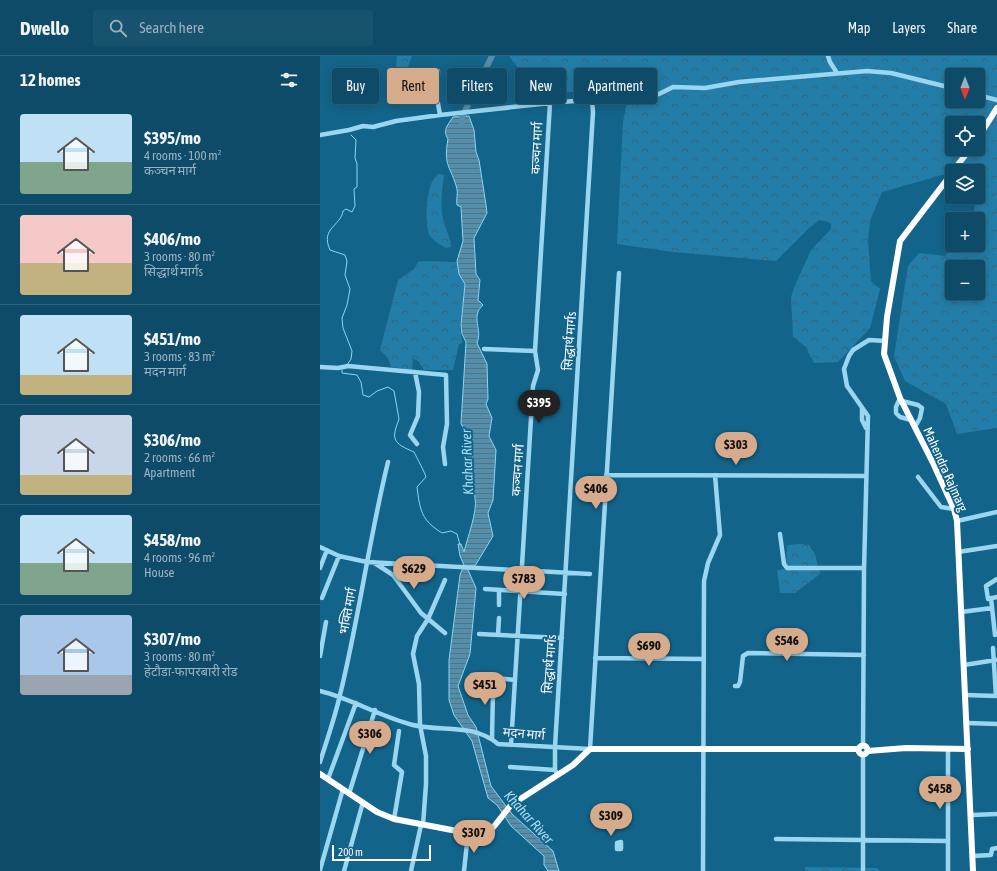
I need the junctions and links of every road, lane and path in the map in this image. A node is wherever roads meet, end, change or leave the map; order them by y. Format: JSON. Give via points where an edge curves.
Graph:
{"nodes":[{"id":1,"x":828,"y":56,"type":"edge"},
{"id":2,"x":838,"y":73,"type":"junction"},
{"id":3,"x":945,"y":86,"type":"edge"},
{"id":4,"x":657,"y":94,"type":"edge"},
{"id":5,"x":985,"y":97,"type":"edge"},
{"id":6,"x":997,"y":100,"type":"edge"},
{"id":7,"x":438,"y":104,"type":"edge"},
{"id":8,"x":540,"y":104,"type":"edge"},
{"id":9,"x":550,"y":104,"type":"edge"},
{"id":10,"x":592,"y":104,"type":"edge"},
{"id":11,"x":997,"y":108,"type":"edge"},
{"id":12,"x":440,"y":115,"type":"junction"},
{"id":13,"x":985,"y":127,"type":"edge"},
{"id":14,"x":320,"y":135,"type":"edge"},
{"id":15,"x":945,"y":182,"type":"edge"},
{"id":16,"x":619,"y":273,"type":"dead end"},
{"id":17,"x":885,"y":341,"type":"junction"},
{"id":18,"x":484,"y":349,"type":"dead end"},
{"id":19,"x":535,"y":351,"type":"junction"},
{"id":20,"x":320,"y":367,"type":"edge"},
{"id":21,"x":415,"y":372,"type":"junction"},
{"id":22,"x":901,"y":399,"type":"junction"},
{"id":23,"x":911,"y":420,"type":"junction"},
{"id":24,"x":915,"y":427,"type":"junction"},
{"id":25,"x":417,"y":444,"type":"dead end"},
{"id":26,"x":388,"y":462,"type":"dead end"},
{"id":27,"x":445,"y":464,"type":"dead end"},
{"id":28,"x":606,"y":475,"type":"junction"},
{"id":29,"x":715,"y":475,"type":"junction"},
{"id":30,"x":866,"y":476,"type":"junction"},
{"id":31,"x":918,"y":477,"type":"dead end"},
{"id":32,"x":954,"y":509,"type":"junction"},
{"id":33,"x":997,"y":512,"type":"edge"},
{"id":34,"x":957,"y":521,"type":"junction"},
{"id":35,"x":780,"y":534,"type":"dead end"},
{"id":36,"x":997,"y":546,"type":"edge"},
{"id":37,"x":320,"y":547,"type":"edge"},
{"id":38,"x":327,"y":550,"type":"junction"},
{"id":39,"x":958,"y":552,"type":"junction"},
{"id":40,"x":339,"y":556,"type":"junction"},
{"id":41,"x":367,"y":562,"type":"junction"},
{"id":42,"x":373,"y":562,"type":"junction"},
{"id":43,"x":320,"y":568,"type":"edge"},
{"id":44,"x":864,"y":568,"type":"junction"},
{"id":45,"x":521,"y":570,"type":"junction"},
{"id":46,"x":566,"y":572,"type":"junction"},
{"id":47,"x":590,"y":574,"type":"dead end"},
{"id":48,"x":997,"y":579,"type":"edge"},
{"id":49,"x":445,"y":580,"type":"dead end"},
{"id":50,"x":485,"y":589,"type":"dead end"},
{"id":51,"x":499,"y":590,"type":"junction"},
{"id":52,"x":520,"y":592,"type":"junction"},
{"id":53,"x":565,"y":594,"type":"junction"},
{"id":54,"x":997,"y":597,"type":"edge"},
{"id":55,"x":322,"y":598,"type":"dead end"},
{"id":56,"x":991,"y":598,"type":"junction"},
{"id":57,"x":499,"y":605,"type":"dead end"},
{"id":58,"x":992,"y":608,"type":"junction"},
{"id":59,"x":961,"y":612,"type":"junction"},
{"id":60,"x":995,"y":615,"type":"edge"},
{"id":61,"x":499,"y":618,"type":"dead end"},
{"id":62,"x":428,"y":619,"type":"junction"},
{"id":63,"x":326,"y":622,"type":"dead end"},
{"id":64,"x":444,"y":633,"type":"dead end"},
{"id":65,"x":479,"y":634,"type":"dead end"},
{"id":66,"x":498,"y":635,"type":"junction"},
{"id":67,"x":995,"y":635,"type":"dead end"},
{"id":68,"x":518,"y":636,"type":"junction"},
{"id":69,"x":562,"y":638,"type":"junction"},
{"id":70,"x":993,"y":648,"type":"dead end"},
{"id":71,"x":864,"y":655,"type":"junction"},
{"id":72,"x":320,"y":656,"type":"edge"},
{"id":73,"x":595,"y":658,"type":"junction"},
{"id":74,"x":704,"y":659,"type":"junction"},
{"id":75,"x":996,"y":660,"type":"edge"},
{"id":76,"x":964,"y":665,"type":"junction"},
{"id":77,"x":472,"y":675,"type":"dead end"},
{"id":78,"x":496,"y":678,"type":"junction"},
{"id":79,"x":515,"y":680,"type":"junction"},
{"id":80,"x":735,"y":686,"type":"dead end"},
{"id":81,"x":320,"y":691,"type":"edge"},
{"id":82,"x":966,"y":694,"type":"junction"},
{"id":83,"x":340,"y":696,"type":"junction"},
{"id":84,"x":997,"y":696,"type":"edge"},
{"id":85,"x":356,"y":703,"type":"junction"},
{"id":86,"x":375,"y":710,"type":"junction"},
{"id":87,"x":967,"y":723,"type":"junction"},
{"id":88,"x":997,"y":724,"type":"edge"},
{"id":89,"x":420,"y":725,"type":"junction"},
{"id":90,"x":399,"y":731,"type":"dead end"},
{"id":91,"x":492,"y":738,"type":"junction"},
{"id":92,"x":512,"y":745,"type":"junction"},
{"id":93,"x":555,"y":747,"type":"junction"},
{"id":94,"x":590,"y":749,"type":"junction"},
{"id":95,"x":703,"y":749,"type":"junction"},
{"id":96,"x":948,"y":749,"type":"junction"},
{"id":97,"x":968,"y":749,"type":"junction"},
{"id":98,"x":863,"y":750,"type":"junction"},
{"id":99,"x":320,"y":762,"type":"edge"},
{"id":100,"x":510,"y":767,"type":"dead end"},
{"id":101,"x":556,"y":772,"type":"junction"},
{"id":102,"x":320,"y":774,"type":"edge"},
{"id":103,"x":328,"y":779,"type":"junction"},
{"id":104,"x":343,"y":789,"type":"junction"},
{"id":105,"x":349,"y":794,"type":"junction"},
{"id":106,"x":363,"y":802,"type":"junction"},
{"id":107,"x":997,"y":814,"type":"edge"},
{"id":108,"x":972,"y":816,"type":"junction"},
{"id":109,"x":394,"y":819,"type":"junction"},
{"id":110,"x":422,"y":825,"type":"junction"},
{"id":111,"x":468,"y":834,"type":"junction"},
{"id":112,"x":776,"y":839,"type":"dead end"},
{"id":113,"x":863,"y":840,"type":"junction"},
{"id":114,"x":948,"y":840,"type":"junction"},
{"id":115,"x":997,"y":848,"type":"edge"},
{"id":116,"x":973,"y":856,"type":"junction"},
{"id":117,"x":320,"y":870,"type":"edge"},
{"id":118,"x":344,"y":871,"type":"edge"},
{"id":119,"x":410,"y":871,"type":"edge"},
{"id":120,"x":464,"y":871,"type":"edge"},
{"id":121,"x":703,"y":871,"type":"edge"},
{"id":122,"x":863,"y":871,"type":"edge"},
{"id":123,"x":948,"y":871,"type":"edge"},
{"id":124,"x":973,"y":871,"type":"edge"}],
"edges":[{"from":1,"to":2,"type":"street"},
{"from":2,"to":3,"type":"street","via":[[891,73]]},
{"from":2,"to":4,"type":"street","via":[[739,82],[705,88],[673,87]]},
{"from":5,"to":6,"type":"street"},
{"from":7,"to":12,"type":"street"},
{"from":8,"to":12,"type":"street"},
{"from":9,"to":19,"type":"street","name":"कञ्चन मार्ग"},
{"from":10,"to":46,"type":"street","name":"सिद्धार्थ मार्गs"},
{"from":11,"to":13,"type":"highway"},
{"from":12,"to":14,"type":"street"},
{"from":15,"to":17,"type":"highway","name":"Mahendra Rajmarg","via":[[900,241]]},
{"from":16,"to":28,"type":"street"},
{"from":17,"to":22,"type":"highway","name":"Mahendra Rajmarg","via":[[884,354]]},
{"from":17,"to":30,"type":"street","via":[[869,340],[853,350],[844,369],[847,386],[868,416]]},
{"from":18,"to":19,"type":"street"},
{"from":19,"to":45,"type":"street","name":"कञ्चन मार्ग","via":[[538,370],[533,386]]},
{"from":20,"to":21,"type":"street","via":[[348,366]]},
{"from":21,"to":25,"type":"street","via":[[419,392],[418,416],[410,435]]},
{"from":21,"to":27,"type":"street","via":[[446,375],[447,424],[443,447]]},
{"from":22,"to":23,"type":"highway","name":"Mahendra Rajmarg"},
{"from":22,"to":23,"type":"street","via":[[896,407],[896,414]]},
{"from":22,"to":24,"type":"street","via":[[922,408]]},
{"from":23,"to":24,"type":"highway","name":"Mahendra Rajmarg"},
{"from":24,"to":32,"type":"highway","name":"Mahendra Rajmarg"},
{"from":26,"to":41,"type":"street","name":"भक्ति मार्ग","via":[[375,512]]},
{"from":28,"to":29,"type":"street"},
{"from":28,"to":73,"type":"street"},
{"from":29,"to":30,"type":"street"},
{"from":29,"to":74,"type":"street","via":[[720,535],[708,563],[704,581]]},
{"from":30,"to":44,"type":"street"},
{"from":31,"to":32,"type":"street","via":[[941,506]]},
{"from":32,"to":34,"type":"highway","name":"Mahendra Rajmarg"},
{"from":33,"to":34,"type":"street"},
{"from":34,"to":39,"type":"highway","name":"Mahendra Rajmarg"},
{"from":35,"to":44,"type":"street","via":[[784,564],[787,568]]},
{"from":36,"to":39,"type":"street"},
{"from":37,"to":38,"type":"street"},
{"from":38,"to":40,"type":"street"},
{"from":38,"to":43,"type":"street"},
{"from":39,"to":59,"type":"highway","name":"Mahendra Rajmarg"},
{"from":40,"to":41,"type":"street"},
{"from":40,"to":55,"type":"street"},
{"from":41,"to":42,"type":"street"},
{"from":41,"to":83,"type":"street","name":"भक्ति मार्ग"},
{"from":42,"to":45,"type":"street"},
{"from":42,"to":62,"type":"street","via":[[393,575],[413,604]]},
{"from":44,"to":71,"type":"street"},
{"from":45,"to":46,"type":"street"},
{"from":45,"to":52,"type":"street","name":"कञ्चन मार्ग"},
{"from":46,"to":47,"type":"street"},
{"from":46,"to":53,"type":"street","name":"सिद्धार्थ मार्गs"},
{"from":48,"to":56,"type":"street","via":[[986,586],[988,599]]},
{"from":49,"to":62,"type":"street"},
{"from":50,"to":51,"type":"street"},
{"from":51,"to":52,"type":"street"},
{"from":51,"to":57,"type":"street"},
{"from":52,"to":53,"type":"street"},
{"from":52,"to":68,"type":"street","name":"कञ्चन मार्ग"},
{"from":53,"to":69,"type":"street","name":"सिद्धार्थ मार्गs"},
{"from":54,"to":56,"type":"street"},
{"from":56,"to":58,"type":"street"},
{"from":58,"to":59,"type":"street"},
{"from":58,"to":60,"type":"street"},
{"from":59,"to":76,"type":"highway","name":"Mahendra Rajmarg"},
{"from":60,"to":67,"type":"street"},
{"from":61,"to":66,"type":"street"},
{"from":62,"to":64,"type":"street"},
{"from":62,"to":89,"type":"street","via":[[417,636],[413,654],[419,684]]},
{"from":63,"to":72,"type":"street"},
{"from":65,"to":66,"type":"street"},
{"from":66,"to":68,"type":"street"},
{"from":68,"to":69,"type":"street"},
{"from":68,"to":79,"type":"street","name":"कञ्चन मार्ग"},
{"from":69,"to":93,"type":"street","name":"सिद्धार्थ मार्गs"},
{"from":70,"to":75,"type":"street"},
{"from":71,"to":80,"type":"street","via":[[748,653],[743,656],[740,682]]},
{"from":71,"to":98,"type":"street"},
{"from":73,"to":74,"type":"street"},
{"from":73,"to":94,"type":"street"},
{"from":74,"to":95,"type":"street"},
{"from":75,"to":76,"type":"street"},
{"from":75,"to":84,"type":"street"},
{"from":76,"to":82,"type":"highway","name":"Mahendra Rajmarg"},
{"from":77,"to":78,"type":"street"},
{"from":78,"to":79,"type":"street"},
{"from":78,"to":91,"type":"street","via":[[493,692]]},
{"from":79,"to":92,"type":"street","name":"कञ्चन मार्ग"},
{"from":81,"to":83,"type":"street","name":"मदन मार्ग"},
{"from":82,"to":84,"type":"street"},
{"from":82,"to":87,"type":"highway","name":"Mahendra Rajmarg"},
{"from":83,"to":85,"type":"street","name":"मदन मार्ग"},
{"from":83,"to":99,"type":"street","name":"भक्ति मार्ग"},
{"from":85,"to":86,"type":"street","name":"मदन मार्ग"},
{"from":85,"to":103,"type":"street"},
{"from":86,"to":89,"type":"street","name":"मदन मार्ग"},
{"from":86,"to":105,"type":"street"},
{"from":87,"to":88,"type":"street"},
{"from":87,"to":97,"type":"highway","name":"Mahendra Rajmarg"},
{"from":89,"to":91,"type":"street","name":"मदन मार्ग","via":[[457,728]]},
{"from":89,"to":110,"type":"street","via":[[426,756]]},
{"from":90,"to":109,"type":"street","via":[[394,765],[402,772]]},
{"from":91,"to":92,"type":"street","name":"मदन मार्ग","via":[[498,744]]},
{"from":92,"to":93,"type":"street","name":"मदन मार्ग"},
{"from":93,"to":94,"type":"street","name":"मदन मार्ग"},
{"from":93,"to":101,"type":"street","name":"सिद्धार्थ मार्गs"},
{"from":94,"to":95,"type":"highway"},
{"from":94,"to":101,"type":"highway","via":[[573,765]]},
{"from":95,"to":98,"type":"highway"},
{"from":95,"to":121,"type":"street"},
{"from":96,"to":97,"type":"highway"},
{"from":96,"to":98,"type":"highway"},
{"from":96,"to":114,"type":"street"},
{"from":97,"to":108,"type":"highway","name":"Mahendra Rajmarg"},
{"from":98,"to":113,"type":"street"},
{"from":100,"to":101,"type":"street"},
{"from":101,"to":111,"type":"highway","via":[[511,805],[488,834]]},
{"from":102,"to":103,"type":"highway"},
{"from":103,"to":104,"type":"highway"},
{"from":104,"to":105,"type":"highway"},
{"from":104,"to":117,"type":"street"},
{"from":105,"to":106,"type":"highway"},
{"from":106,"to":109,"type":"highway","via":[[377,812]]},
{"from":106,"to":118,"type":"street"},
{"from":107,"to":108,"type":"street"},
{"from":108,"to":116,"type":"highway","name":"Mahendra Rajmarg"},
{"from":109,"to":110,"type":"highway"},
{"from":110,"to":111,"type":"highway"},
{"from":110,"to":119,"type":"street"},
{"from":111,"to":120,"type":"street"},
{"from":112,"to":113,"type":"street"},
{"from":113,"to":114,"type":"street"},
{"from":113,"to":122,"type":"street"},
{"from":114,"to":123,"type":"street"},
{"from":115,"to":116,"type":"street","via":[[992,850],[991,856]]},
{"from":116,"to":124,"type":"highway","name":"Mahendra Rajmarg"}]}
